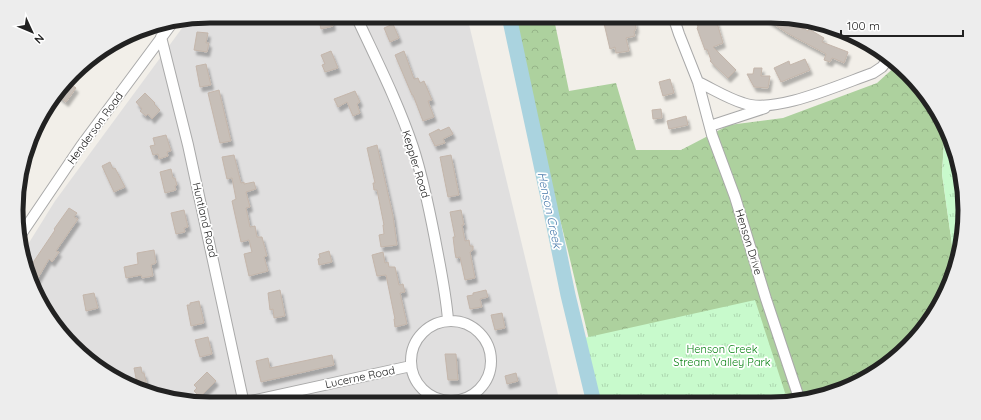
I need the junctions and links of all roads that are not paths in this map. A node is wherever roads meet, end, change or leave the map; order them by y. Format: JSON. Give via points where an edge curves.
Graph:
{"nodes":[{"id":1,"x":359,"y":23,"type":"edge"},
{"id":2,"x":675,"y":23,"type":"edge"},
{"id":3,"x":168,"y":28,"type":"edge"},
{"id":4,"x":161,"y":37,"type":"junction"},
{"id":5,"x":886,"y":62,"type":"edge"},
{"id":6,"x":698,"y":82,"type":"junction"},
{"id":7,"x":773,"y":106,"type":"junction"},
{"id":8,"x":710,"y":126,"type":"junction"},
{"id":9,"x":24,"y":230,"type":"edge"},
{"id":10,"x":448,"y":320,"type":"junction"},
{"id":11,"x":411,"y":366,"type":"junction"},
{"id":12,"x":798,"y":395,"type":"edge"},
{"id":13,"x":241,"y":397,"type":"edge"},
{"id":14,"x":269,"y":397,"type":"edge"},
{"id":15,"x":433,"y":397,"type":"edge"},
{"id":16,"x":470,"y":397,"type":"edge"}],
"edges":[{"from":1,"to":10,"type":"street","name":"Keppler Road","via":[[405,126],[422,179],[443,277]]},
{"from":2,"to":6,"type":"street","name":"Henson Drive"},
{"from":3,"to":4,"type":"street","name":"Henderson Road"},
{"from":4,"to":9,"type":"street","name":"Henderson Road","via":[[81,146]]},
{"from":4,"to":13,"type":"street","name":"Huntland Road","via":[[188,145]]},
{"from":5,"to":7,"type":"street","via":[[873,72]]},
{"from":6,"to":7,"type":"street","via":[[744,104]]},
{"from":6,"to":8,"type":"street","name":"Henson Drive"},
{"from":7,"to":8,"type":"street"},
{"from":8,"to":12,"type":"street","name":"Henson Drive"},
{"from":10,"to":11,"type":"street","via":[[437,323],[420,336],[415,345]]},
{"from":10,"to":16,"type":"street","via":[[469,325],[478,331],[485,339],[491,354],[490,371],[486,381]]},
{"from":11,"to":14,"type":"street","name":"Lucerne Road"},
{"from":11,"to":15,"type":"street","via":[[418,384]]}]}
